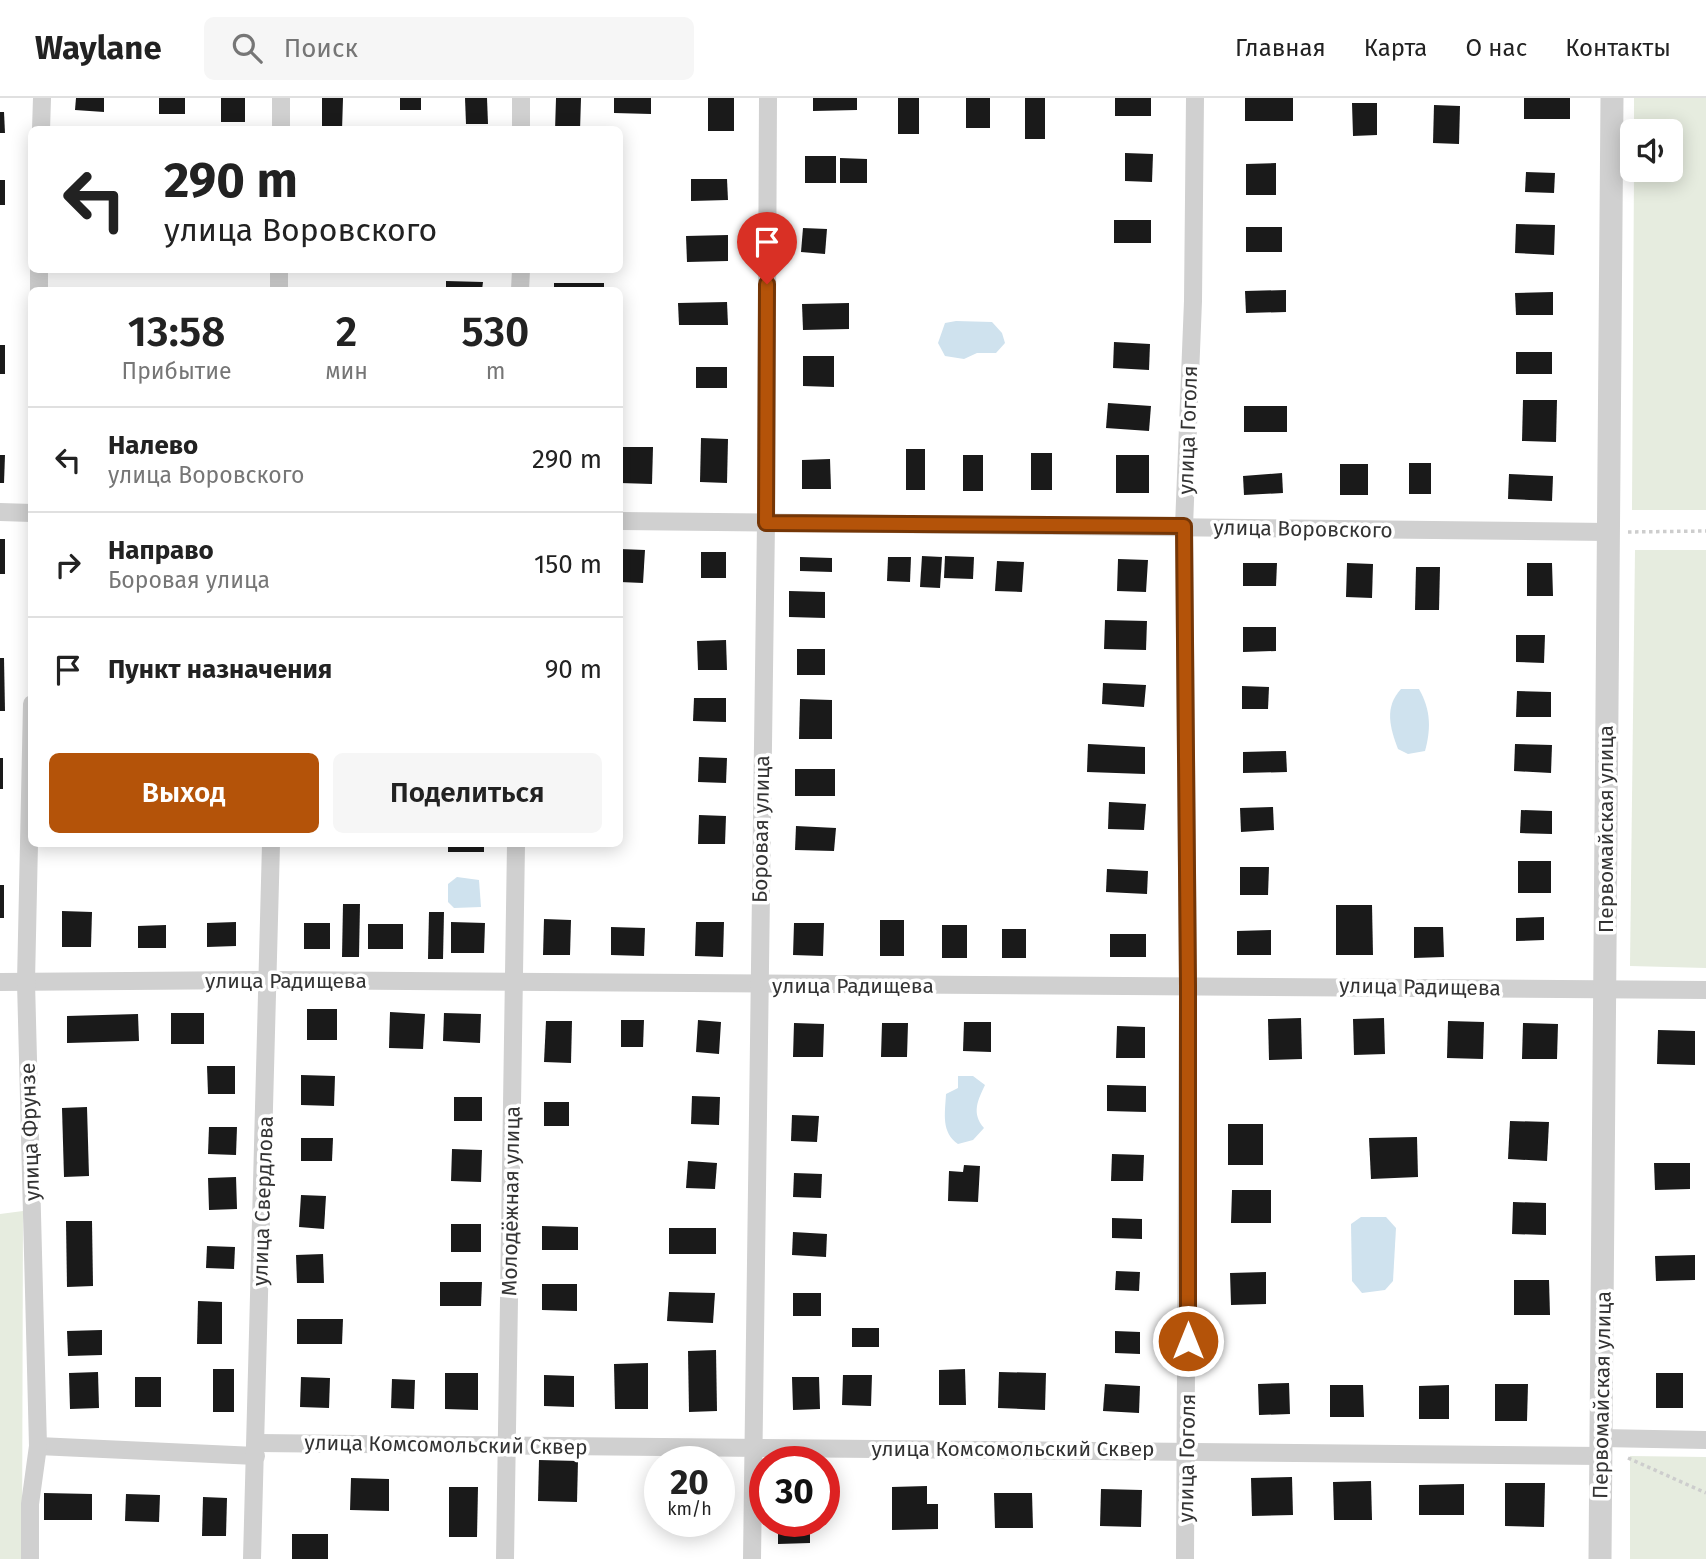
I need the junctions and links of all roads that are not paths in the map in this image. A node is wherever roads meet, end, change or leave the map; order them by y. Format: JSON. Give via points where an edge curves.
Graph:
{"nodes":[{"id":1,"x":42,"y":98,"type":"edge"},
{"id":2,"x":281,"y":98,"type":"edge"},
{"id":3,"x":521,"y":98,"type":"edge"},
{"id":4,"x":768,"y":98,"type":"edge"},
{"id":5,"x":1195,"y":98,"type":"edge"},
{"id":6,"x":1612,"y":98,"type":"edge"},
{"id":7,"x":41,"y":126,"type":"edge"},
{"id":8,"x":281,"y":126,"type":"edge"},
{"id":9,"x":521,"y":126,"type":"edge"},
{"id":10,"x":0,"y":512,"type":"edge"},
{"id":11,"x":28,"y":513,"type":"edge"},
{"id":12,"x":623,"y":521,"type":"edge"},
{"id":13,"x":766,"y":523,"type":"junction"},
{"id":14,"x":1184,"y":526,"type":"junction"},
{"id":15,"x":1608,"y":532,"type":"junction"},
{"id":16,"x":29,"y":847,"type":"edge"},
{"id":17,"x":271,"y":847,"type":"edge"},
{"id":18,"x":516,"y":847,"type":"edge"},
{"id":19,"x":270,"y":980,"type":"junction"},
{"id":20,"x":514,"y":981,"type":"junction"},
{"id":21,"x":0,"y":982,"type":"edge"},
{"id":22,"x":26,"y":982,"type":"junction"},
{"id":23,"x":1188,"y":985,"type":"junction"},
{"id":24,"x":758,"y":986,"type":"junction"},
{"id":25,"x":1605,"y":989,"type":"junction"},
{"id":26,"x":1706,"y":990,"type":"edge"},
{"id":27,"x":1706,"y":1440,"type":"edge"},
{"id":28,"x":38,"y":1446,"type":"junction"},
{"id":29,"x":507,"y":1446,"type":"junction"},
{"id":30,"x":753,"y":1446,"type":"edge"},
{"id":31,"x":749,"y":1447,"type":"edge"},
{"id":32,"x":840,"y":1448,"type":"edge"},
{"id":33,"x":256,"y":1449,"type":"junction"},
{"id":34,"x":1607,"y":1449,"type":"junction"},
{"id":35,"x":1188,"y":1450,"type":"junction"},
{"id":36,"x":752,"y":1537,"type":"edge"},
{"id":37,"x":30,"y":1559,"type":"edge"},
{"id":38,"x":251,"y":1559,"type":"edge"},
{"id":39,"x":505,"y":1559,"type":"edge"},
{"id":40,"x":752,"y":1559,"type":"edge"},
{"id":41,"x":1185,"y":1559,"type":"edge"},
{"id":42,"x":1600,"y":1559,"type":"edge"}],
"edges":[{"from":1,"to":7,"type":"street"},
{"from":2,"to":8,"type":"street"},
{"from":3,"to":9,"type":"street"},
{"from":4,"to":13,"type":"street","name":"Боровая улица"},
{"from":5,"to":14,"type":"street","name":"улица Гоголя"},
{"from":6,"to":15,"type":"street","name":"Первомайская улица"},
{"from":10,"to":11,"type":"street"},
{"from":12,"to":13,"type":"street","name":"улица Воровского"},
{"from":13,"to":14,"type":"street","name":"улица Воровского"},
{"from":13,"to":24,"type":"street","name":"Боровая улица"},
{"from":14,"to":15,"type":"street","name":"улица Воровского"},
{"from":14,"to":23,"type":"street","name":"улица Гоголя"},
{"from":15,"to":25,"type":"street","name":"Первомайская улица"},
{"from":16,"to":22,"type":"street","name":"улица Фрунзе"},
{"from":17,"to":19,"type":"street","name":"улица Свердлова"},
{"from":18,"to":20,"type":"street","name":"Молодёжная улица"},
{"from":19,"to":20,"type":"street","name":"улица Радищева"},
{"from":19,"to":22,"type":"street","name":"улица Радищева"},
{"from":19,"to":33,"type":"street","name":"улица Свердлова"},
{"from":20,"to":24,"type":"street","name":"улица Радищева"},
{"from":20,"to":29,"type":"street","name":"Молодёжная улица"},
{"from":21,"to":22,"type":"street","name":"улица Радищева"},
{"from":22,"to":28,"type":"street","name":"улица Фрунзе"},
{"from":23,"to":24,"type":"street","name":"улица Радищева"},
{"from":23,"to":25,"type":"street","name":"улица Радищева"},
{"from":23,"to":35,"type":"street","name":"улица Гоголя"},
{"from":24,"to":30,"type":"street","name":"Боровая улица"},
{"from":25,"to":26,"type":"street","name":"улица Радищева"},
{"from":25,"to":34,"type":"street","name":"Первомайская улица"},
{"from":27,"to":34,"type":"street","name":"улица Комсомольский Сквер"},
{"from":28,"to":33,"type":"street","name":"улица Комсомольский Сквер"},
{"from":28,"to":37,"type":"street","name":"улица Фрунзе","via":[[30,1504]]},
{"from":29,"to":31,"type":"street","name":"улица Комсомольский Сквер"},
{"from":29,"to":33,"type":"street","name":"улица Комсомольский Сквер"},
{"from":29,"to":39,"type":"street","name":"Молодёжная улица"},
{"from":32,"to":35,"type":"street","name":"улица Комсомольский Сквер"},
{"from":33,"to":38,"type":"street","name":"улица Свердлова"},
{"from":34,"to":35,"type":"street","name":"улица Комсомольский Сквер"},
{"from":34,"to":42,"type":"street","name":"Первомайская улица"},
{"from":35,"to":41,"type":"street","name":"улица Гоголя"},
{"from":36,"to":40,"type":"street","name":"Боровая улица"}]}
